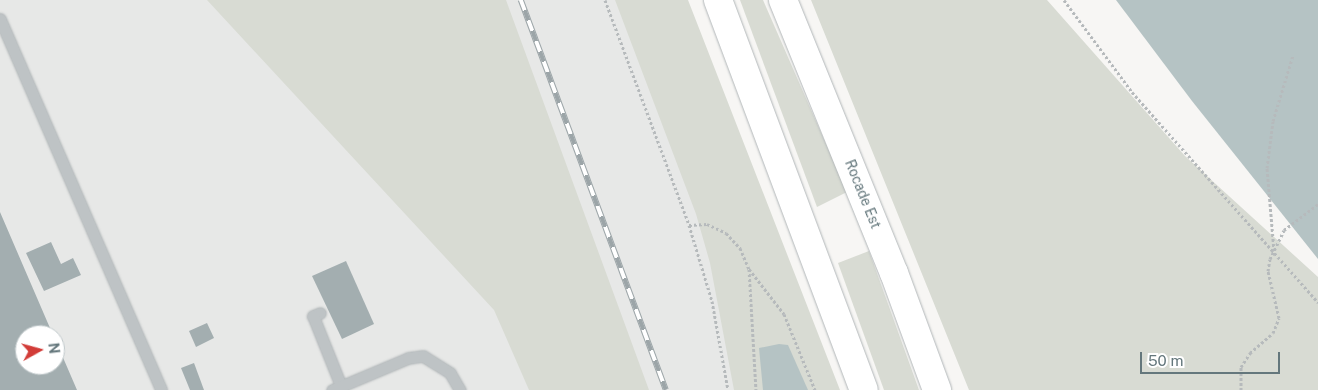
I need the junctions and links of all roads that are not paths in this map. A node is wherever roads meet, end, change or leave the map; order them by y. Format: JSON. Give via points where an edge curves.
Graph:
{"nodes":[{"id":1,"x":718,"y":0,"type":"edge"},
{"id":2,"x":783,"y":0,"type":"edge"},
{"id":3,"x":0,"y":19,"type":"edge"},
{"id":4,"x":320,"y":313,"type":"dead end"},
{"id":5,"x":336,"y":388,"type":"edge"},
{"id":6,"x":161,"y":390,"type":"edge"},
{"id":7,"x":460,"y":390,"type":"edge"},
{"id":8,"x":864,"y":390,"type":"edge"},
{"id":9,"x":937,"y":390,"type":"edge"}],
"edges":[{"from":1,"to":8,"type":"highway"},
{"from":2,"to":9,"type":"highway","name":"Rocade Est","via":[[894,273]]},
{"from":3,"to":6,"type":"lane"},
{"from":4,"to":5,"type":"lane","via":[[313,316]]},
{"from":5,"to":7,"type":"lane","via":[[408,358],[423,356],[450,373]]}]}
